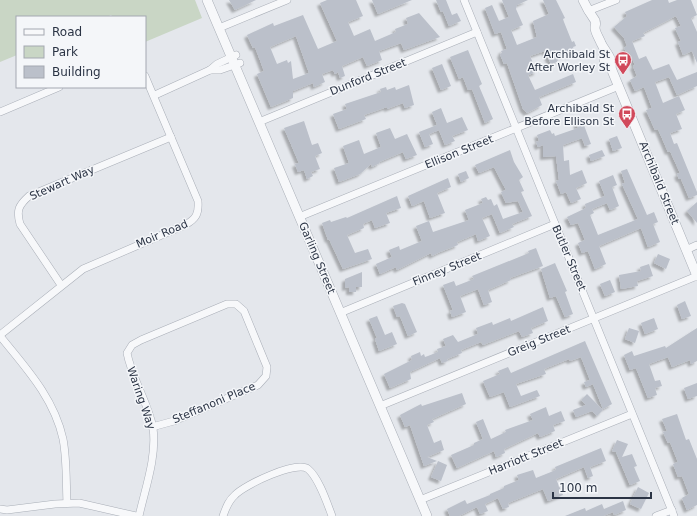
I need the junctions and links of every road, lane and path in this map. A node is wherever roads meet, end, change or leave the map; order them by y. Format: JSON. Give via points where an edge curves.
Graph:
{"nodes":[{"id":1,"x":207,"y":0,"type":"edge"},
{"id":2,"x":213,"y":0,"type":"edge"},
{"id":3,"x":287,"y":0,"type":"edge"},
{"id":4,"x":464,"y":0,"type":"edge"},
{"id":5,"x":583,"y":0,"type":"edge"},
{"id":6,"x":616,"y":0,"type":"edge"},
{"id":7,"x":589,"y":14,"type":"junction"},
{"id":8,"x":221,"y":26,"type":"junction"},
{"id":9,"x":477,"y":32,"type":"junction"},
{"id":10,"x":235,"y":60,"type":"junction"},
{"id":11,"x":146,"y":78,"type":"edge"},
{"id":12,"x":619,"y":86,"type":"junction"},
{"id":13,"x":58,"y":88,"type":"edge"},
{"id":14,"x":155,"y":96,"type":"junction"},
{"id":15,"x":0,"y":112,"type":"edge"},
{"id":16,"x":262,"y":121,"type":"junction"},
{"id":17,"x":516,"y":128,"type":"junction"},
{"id":18,"x":171,"y":137,"type":"junction"},
{"id":19,"x":302,"y":216,"type":"junction"},
{"id":20,"x":554,"y":224,"type":"junction"},
{"id":21,"x":697,"y":245,"type":"edge"},
{"id":22,"x":686,"y":250,"type":"junction"},
{"id":23,"x":697,"y":276,"type":"edge"},
{"id":24,"x":61,"y":285,"type":"junction"},
{"id":25,"x":236,"y":304,"type":"joint"},
{"id":26,"x":343,"y":312,"type":"junction"},
{"id":27,"x":594,"y":319,"type":"junction"},
{"id":28,"x":0,"y":335,"type":"edge"},
{"id":29,"x":383,"y":406,"type":"junction"},
{"id":30,"x":632,"y":414,"type":"junction"},
{"id":31,"x":152,"y":427,"type":"junction"},
{"id":32,"x":423,"y":499,"type":"junction"},
{"id":33,"x":67,"y":503,"type":"junction"},
{"id":34,"x":4,"y":510,"type":"edge"},
{"id":35,"x":673,"y":513,"type":"edge"},
{"id":36,"x":0,"y":514,"type":"edge"},
{"id":37,"x":136,"y":516,"type":"edge"},
{"id":38,"x":139,"y":516,"type":"edge"},
{"id":39,"x":223,"y":516,"type":"edge"},
{"id":40,"x":332,"y":516,"type":"edge"},
{"id":41,"x":427,"y":516,"type":"edge"},
{"id":42,"x":432,"y":516,"type":"edge"},
{"id":43,"x":656,"y":516,"type":"edge"}],
"edges":[{"from":1,"to":8,"type":"street","name":"Garling Street"},
{"from":2,"to":8,"type":"street","name":"Garling Street"},
{"from":3,"to":8,"type":"street"},
{"from":4,"to":9,"type":"street","name":"Butler Street"},
{"from":5,"to":7,"type":"street","name":"Archibald Street"},
{"from":6,"to":7,"type":"street"},
{"from":7,"to":12,"type":"street","name":"Archibald Street","via":[[594,19],[595,29],[604,51],[609,55],[611,68]]},
{"from":8,"to":10,"type":"street","name":"Garling Street"},
{"from":9,"to":16,"type":"street","name":"Dunford Street"},
{"from":9,"to":17,"type":"street","name":"Butler Street"},
{"from":10,"to":14,"type":"street","via":[[220,70],[210,70]]},
{"from":10,"to":16,"type":"street","name":"Garling Street"},
{"from":11,"to":14,"type":"street","name":"Moir Road"},
{"from":12,"to":17,"type":"street","name":"Ellison Street"},
{"from":12,"to":22,"type":"street","name":"Archibald Street"},
{"from":13,"to":15,"type":"street"},
{"from":14,"to":18,"type":"street","name":"Moir Road"},
{"from":16,"to":19,"type":"street","name":"Garling Street"},
{"from":17,"to":19,"type":"street","name":"Ellison Street"},
{"from":17,"to":20,"type":"street","name":"Butler Street"},
{"from":18,"to":24,"type":"street","name":"Moir Road","via":[[198,202],[198,213],[192,221],[83,269]]},
{"from":18,"to":24,"type":"street","name":"Stewart Way","via":[[29,196],[20,204],[17,213],[20,224]]},
{"from":19,"to":26,"type":"street","name":"Garling Street"},
{"from":20,"to":26,"type":"street","name":"Finney Street"},
{"from":20,"to":27,"type":"street","name":"Butler Street"},
{"from":21,"to":22,"type":"street"},
{"from":22,"to":23,"type":"street","name":"Archibald Street"},
{"from":23,"to":27,"type":"street","name":"Greig Street"},
{"from":24,"to":28,"type":"street","name":"Moir Road"},
{"from":25,"to":31,"type":"street","name":"Waring Way","via":[[227,304],[132,345],[127,353]]},
{"from":25,"to":31,"type":"street","name":"Steffanoni Place","via":[[244,311],[267,367],[266,376],[258,386],[174,421]]},
{"from":26,"to":29,"type":"street","name":"Garling Street"},
{"from":27,"to":29,"type":"street","name":"Greig Street"},
{"from":27,"to":30,"type":"street","name":"Butler Street"},
{"from":28,"to":33,"type":"street","via":[[43,389],[55,414],[63,440]]},
{"from":29,"to":32,"type":"street","name":"Garling Street"},
{"from":30,"to":32,"type":"street","name":"Harriott Street"},
{"from":30,"to":35,"type":"street","name":"Butler Street"},
{"from":31,"to":38,"type":"street","name":"Waring Way","via":[[152,456]]},
{"from":32,"to":41,"type":"street","name":"Garling Street"},
{"from":32,"to":42,"type":"street","name":"Garling Street"},
{"from":33,"to":34,"type":"street"},
{"from":33,"to":37,"type":"street","via":[[80,503]]},
{"from":34,"to":36,"type":"street"},
{"from":35,"to":43,"type":"street"},
{"from":39,"to":40,"type":"street","via":[[228,503],[236,493],[248,485],[299,466],[307,468],[314,476]]}]}
